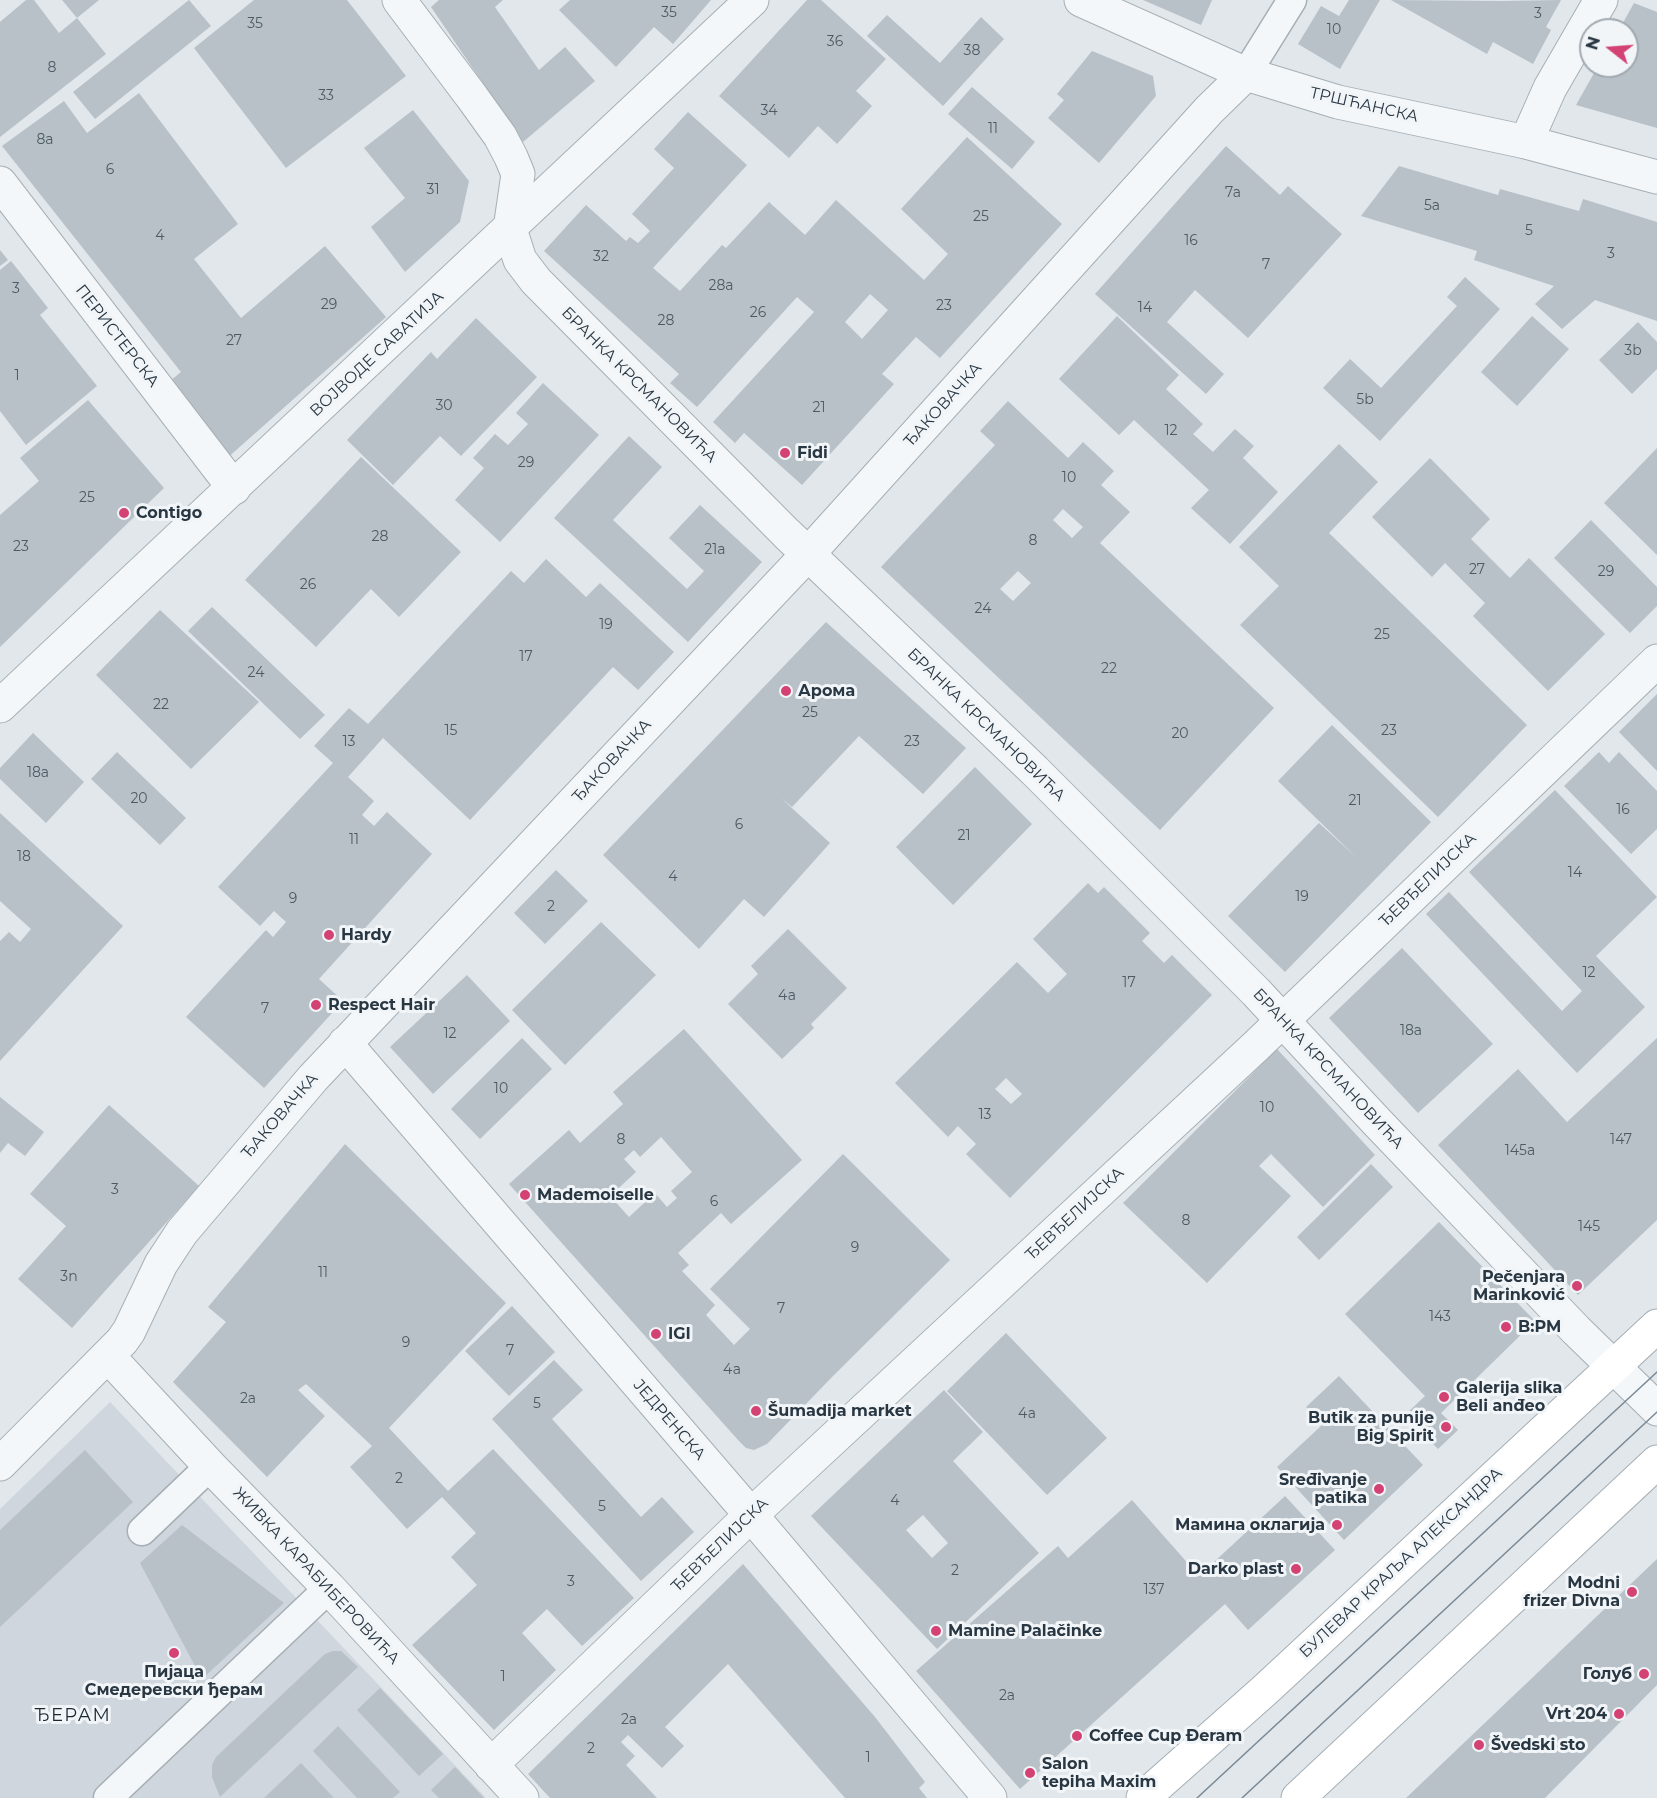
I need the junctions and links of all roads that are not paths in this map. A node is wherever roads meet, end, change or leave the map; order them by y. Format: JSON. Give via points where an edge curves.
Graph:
{"nodes":[{"id":1,"x":399,"y":0,"type":"edge"},
{"id":2,"x":752,"y":0,"type":"edge"},
{"id":3,"x":1081,"y":0,"type":"edge"},
{"id":4,"x":1292,"y":0,"type":"edge"},
{"id":5,"x":1601,"y":0,"type":"edge"},
{"id":6,"x":1246,"y":74,"type":"junction"},
{"id":7,"x":1526,"y":142,"type":"junction"},
{"id":8,"x":1657,"y":177,"type":"edge"},
{"id":9,"x":0,"y":183,"type":"edge"},
{"id":10,"x":510,"y":230,"type":"junction"},
{"id":11,"x":234,"y":488,"type":"junction"},
{"id":12,"x":808,"y":554,"type":"junction"},
{"id":13,"x":1657,"y":661,"type":"edge"},
{"id":14,"x":0,"y":706,"type":"edge"},
{"id":15,"x":1283,"y":1021,"type":"junction"},
{"id":16,"x":345,"y":1043,"type":"junction"},
{"id":17,"x":1657,"y":1326,"type":"edge"},
{"id":18,"x":108,"y":1356,"type":"junction"},
{"id":19,"x":1613,"y":1366,"type":"junction"},
{"id":20,"x":1657,"y":1409,"type":"edge"},
{"id":21,"x":4,"y":1452,"type":"edge"},
{"id":22,"x":1657,"y":1462,"type":"edge"},
{"id":23,"x":210,"y":1466,"type":"junction"},
{"id":24,"x":751,"y":1515,"type":"junction"},
{"id":25,"x":142,"y":1531,"type":"dead end"},
{"id":26,"x":329,"y":1588,"type":"junction"},
{"id":27,"x":491,"y":1765,"type":"junction"},
{"id":28,"x":108,"y":1798,"type":"edge"},
{"id":29,"x":522,"y":1798,"type":"edge"},
{"id":30,"x":990,"y":1798,"type":"edge"},
{"id":31,"x":1143,"y":1798,"type":"edge"},
{"id":32,"x":1298,"y":1798,"type":"edge"}],
"edges":[{"from":1,"to":10,"type":"street","name":"БРАНКА КРСМАНОВИЋА","via":[[500,136],[511,157],[518,174]]},
{"from":2,"to":10,"type":"street","name":"ВОЈВОДЕ САВАТИЈА"},
{"from":3,"to":6,"type":"street","name":"ТРШЋАНСКА"},
{"from":4,"to":6,"type":"lane"},
{"from":5,"to":7,"type":"street","via":[[1550,88]]},
{"from":6,"to":7,"type":"street","name":"ТРШЋАНСКА","via":[[1338,102]]},
{"from":6,"to":12,"type":"street","name":"ЂАКОВАЧКА","via":[[1209,110]]},
{"from":7,"to":8,"type":"street","name":"ТРШЋАНСКА"},
{"from":9,"to":11,"type":"street","name":"ПЕРИСТЕРСКА"},
{"from":10,"to":11,"type":"street","name":"ВОЈВОДЕ САВАТИЈА"},
{"from":10,"to":12,"type":"street","name":"БРАНКА КРСМАНОВИЋА","via":[[520,260],[536,281]]},
{"from":11,"to":14,"type":"street","name":"ВОЈВОДЕ САВАТИЈА"},
{"from":12,"to":15,"type":"street","name":"БРАНКА КРСМАНОВИЋА","via":[[1034,770]]},
{"from":12,"to":16,"type":"street","name":"ЂАКОВАЧКА"},
{"from":13,"to":15,"type":"street","name":"ЂЕВЂЕЛИЈСКА"},
{"from":15,"to":19,"type":"street","name":"БРАНКА КРСМАНОВИЋА"},
{"from":15,"to":24,"type":"street","name":"ЂЕВЂЕЛИЈСКА"},
{"from":16,"to":18,"type":"street","name":"ЂАКОВАЧКА","via":[[182,1232],[161,1264],[129,1331]]},
{"from":16,"to":24,"type":"street","name":"ЈЕДРЕНСКА"},
{"from":17,"to":19,"type":"main road","name":"БУЛЕВАР КРАЉА АЛЕКСАНДРА"},
{"from":18,"to":21,"type":"street","name":"ЂАКОВАЧКА"},
{"from":18,"to":23,"type":"street","name":"ЖИВКА КАРАБИБЕРОВИЋА"},
{"from":19,"to":20,"type":"street","name":"БРАНКА КРСМАНОВИЋА"},
{"from":19,"to":31,"type":"main road","name":"БУЛЕВАР КРАЉА АЛЕКСАНДРА"},
{"from":22,"to":32,"type":"main road"},
{"from":23,"to":25,"type":"lane"},
{"from":23,"to":26,"type":"street","name":"ЖИВКА КАРАБИБЕРОВИЋА"},
{"from":24,"to":27,"type":"street","name":"ЂЕВЂЕЛИЈСКА"},
{"from":24,"to":30,"type":"street","name":"ЈЕДРЕНСКА"},
{"from":26,"to":27,"type":"street","name":"ЖИВКА КАРАБИБЕРОВИЋА"},
{"from":26,"to":28,"type":"lane"},
{"from":27,"to":29,"type":"street","name":"ЖИВКА КАРАБИБЕРОВИЋА"}]}
